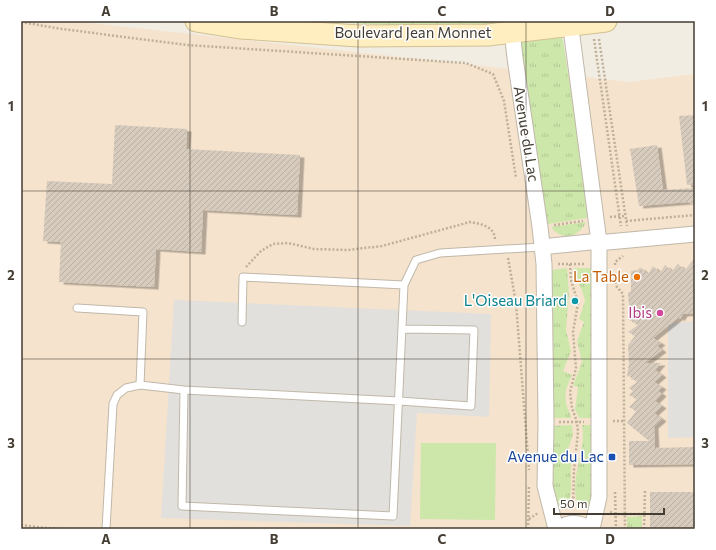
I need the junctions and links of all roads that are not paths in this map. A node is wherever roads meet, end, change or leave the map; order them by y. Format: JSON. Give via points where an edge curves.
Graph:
{"nodes":[{"id":1,"x":196,"y":21,"type":"edge"},
{"id":2,"x":570,"y":24,"type":"edge"},
{"id":3,"x":511,"y":26,"type":"edge"},
{"id":4,"x":599,"y":31,"type":"edge"},
{"id":5,"x":695,"y":234,"type":"edge"},
{"id":6,"x":598,"y":242,"type":"junction"},
{"id":7,"x":541,"y":247,"type":"junction"},
{"id":8,"x":404,"y":285,"type":"junction"},
{"id":9,"x":78,"y":308,"type":"dead end"},
{"id":10,"x":242,"y":322,"type":"dead end"},
{"id":11,"x":402,"y":329,"type":"junction"},
{"id":12,"x":140,"y":386,"type":"junction"},
{"id":13,"x":184,"y":390,"type":"junction"},
{"id":14,"x":399,"y":401,"type":"junction"},
{"id":15,"x":106,"y":529,"type":"edge"},
{"id":16,"x":558,"y":529,"type":"edge"},
{"id":17,"x":591,"y":529,"type":"edge"}],
"edges":[{"from":1,"to":3,"type":"main road","name":"Boulevard Jean Monnet","via":[[240,28],[359,36],[488,35]]},
{"from":2,"to":3,"type":"main road","name":"Boulevard Jean Monnet"},
{"from":2,"to":4,"type":"main road","name":"Boulevard Jean Monnet"},
{"from":2,"to":6,"type":"street"},
{"from":3,"to":7,"type":"street","name":"Avenue du Lac"},
{"from":5,"to":6,"type":"street"},
{"from":6,"to":7,"type":"street"},
{"from":6,"to":17,"type":"street","via":[[599,498]]},
{"from":7,"to":8,"type":"lane","via":[[440,253],[416,260]]},
{"from":7,"to":16,"type":"street","name":"Avenue du Lac","via":[[544,264],[545,486]]},
{"from":8,"to":10,"type":"lane","via":[[243,277]]},
{"from":8,"to":11,"type":"lane"},
{"from":9,"to":12,"type":"lane","via":[[143,312]]},
{"from":11,"to":14,"type":"lane"},
{"from":11,"to":14,"type":"lane","via":[[474,330],[471,406]]},
{"from":12,"to":13,"type":"lane"},
{"from":12,"to":15,"type":"lane","via":[[126,388],[117,395],[113,404]]},
{"from":13,"to":14,"type":"lane"},
{"from":13,"to":14,"type":"lane","via":[[182,506],[394,516]]},
{"from":16,"to":17,"type":"street","via":[[577,523]]}]}
